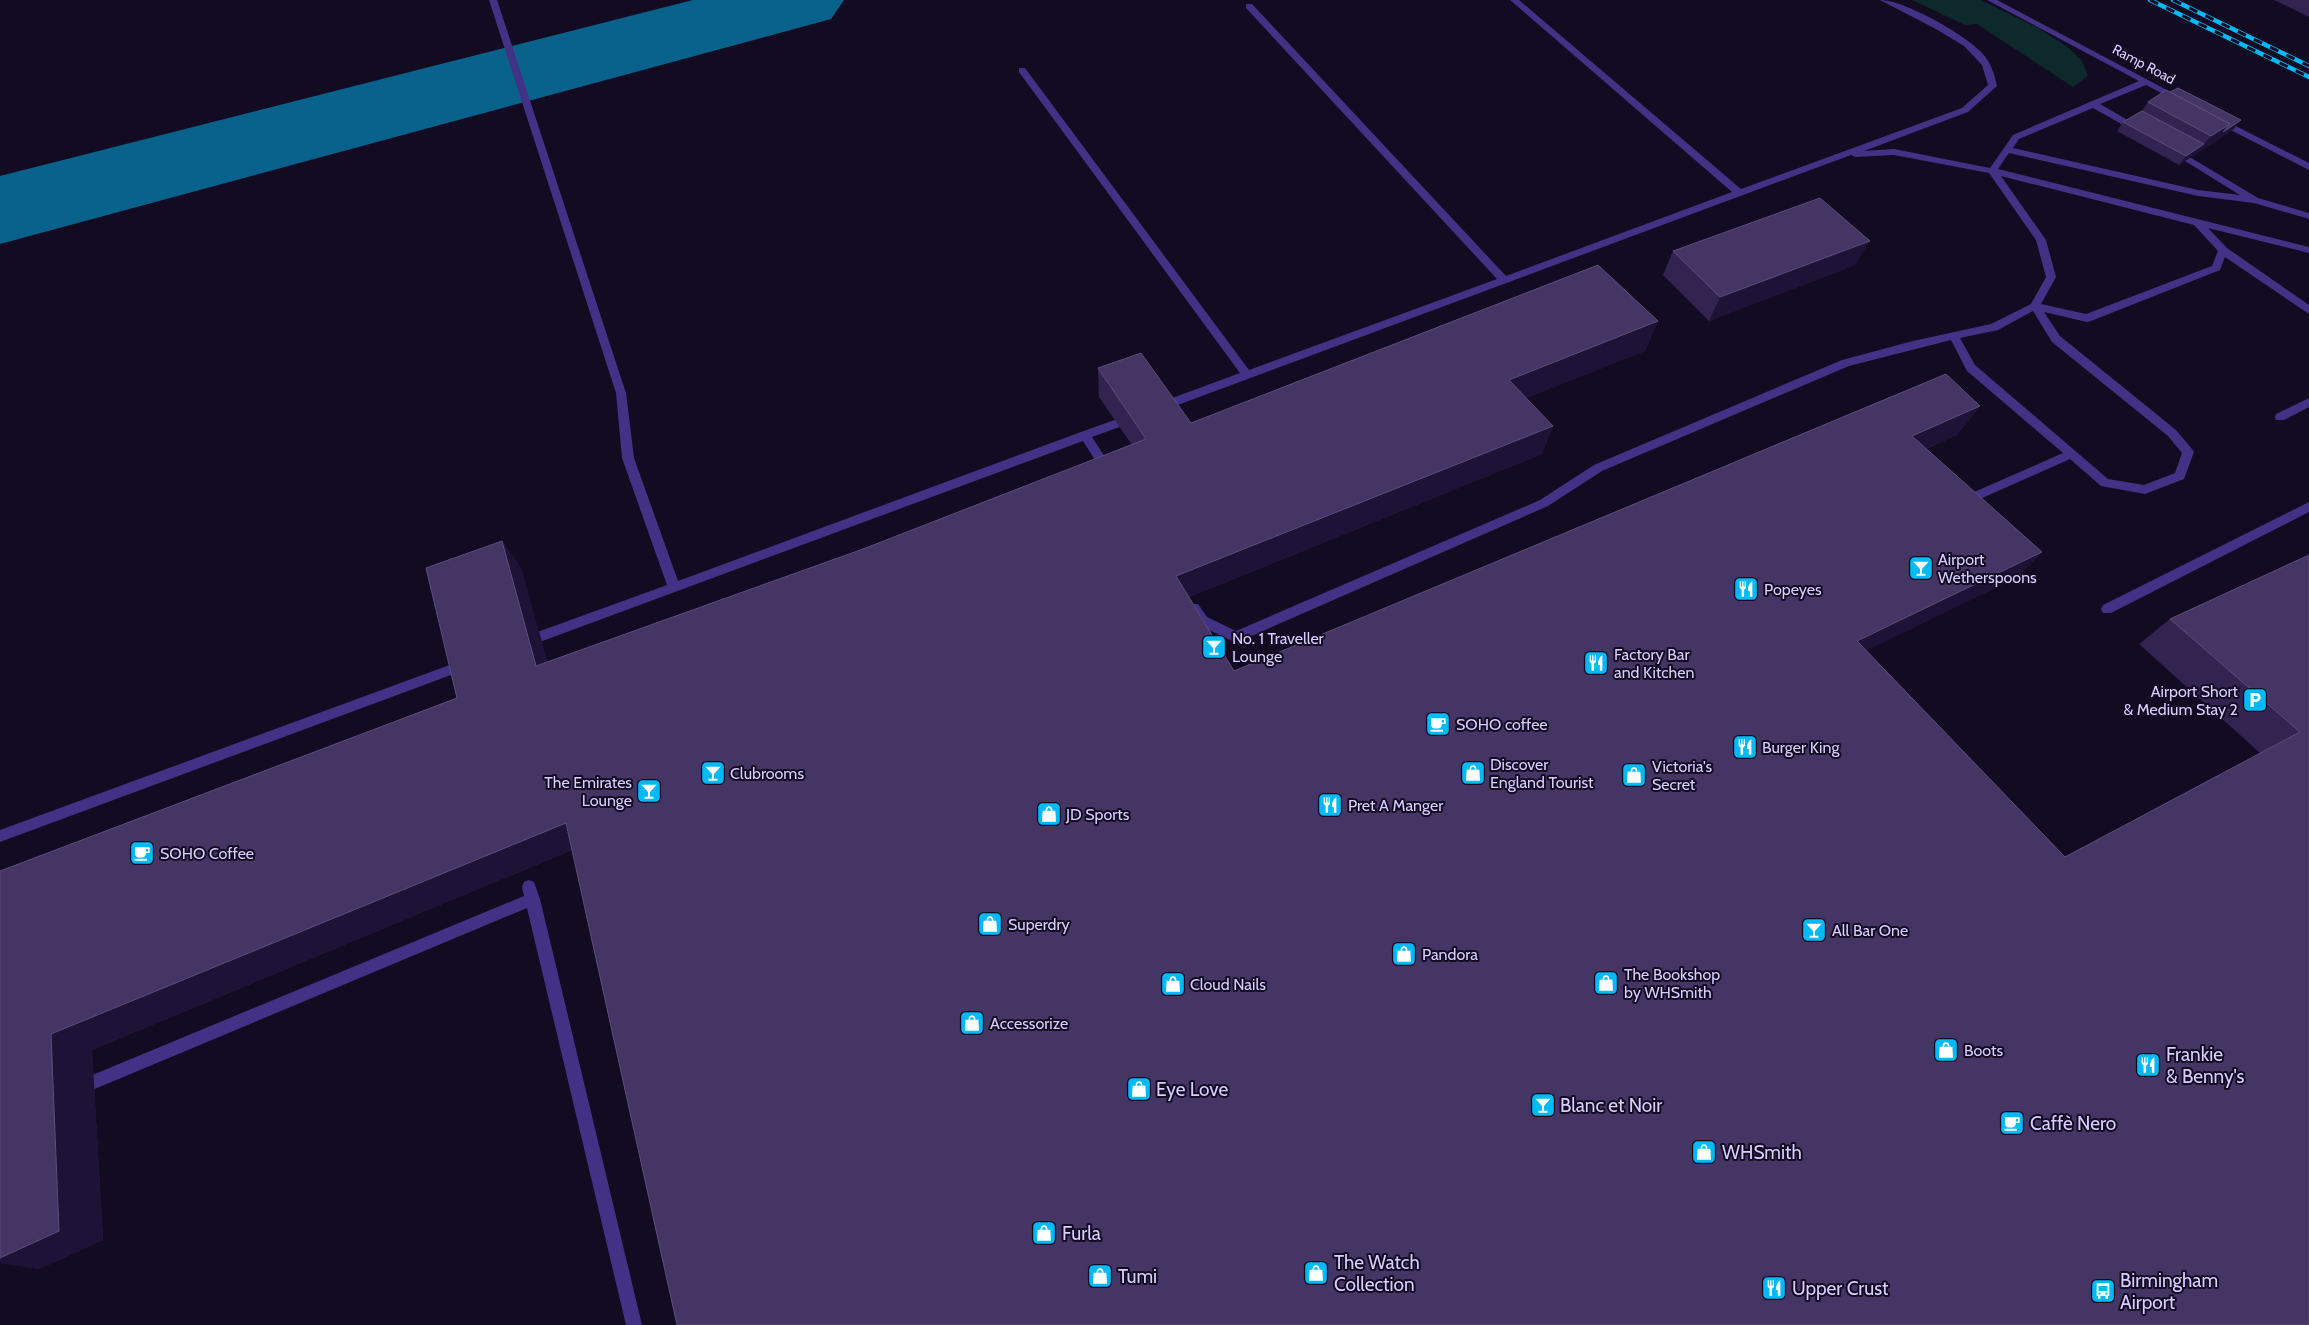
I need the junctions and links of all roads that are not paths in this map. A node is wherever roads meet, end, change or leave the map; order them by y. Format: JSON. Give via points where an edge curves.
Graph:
{"nodes":[{"id":1,"x":493,"y":0,"type":"edge"},
{"id":2,"x":1514,"y":0,"type":"edge"},
{"id":3,"x":1884,"y":0,"type":"edge"},
{"id":4,"x":1992,"y":0,"type":"edge"},
{"id":5,"x":1249,"y":6,"type":"dead end"},
{"id":6,"x":1022,"y":70,"type":"dead end"},
{"id":7,"x":2147,"y":81,"type":"junction"},
{"id":8,"x":2187,"y":103,"type":"edge"},
{"id":9,"x":2093,"y":104,"type":"junction"},
{"id":10,"x":2210,"y":116,"type":"edge"},
{"id":11,"x":2128,"y":124,"type":"edge"},
{"id":12,"x":2008,"y":150,"type":"junction"},
{"id":13,"x":1843,"y":155,"type":"junction"},
{"id":14,"x":2188,"y":159,"type":"edge"},
{"id":15,"x":2309,"y":167,"type":"edge"},
{"id":16,"x":1992,"y":170,"type":"junction"},
{"id":17,"x":1739,"y":193,"type":"junction"},
{"id":18,"x":2255,"y":200,"type":"junction"},
{"id":19,"x":2309,"y":216,"type":"edge"},
{"id":20,"x":2197,"y":222,"type":"junction"},
{"id":21,"x":2223,"y":250,"type":"junction"},
{"id":22,"x":2309,"y":250,"type":"edge"},
{"id":23,"x":1504,"y":280,"type":"junction"},
{"id":24,"x":2035,"y":306,"type":"junction"},
{"id":25,"x":2309,"y":310,"type":"edge"},
{"id":26,"x":1954,"y":336,"type":"junction"},
{"id":27,"x":1247,"y":375,"type":"junction"},
{"id":28,"x":2309,"y":402,"type":"edge"},
{"id":29,"x":2280,"y":417,"type":"dead end"},
{"id":30,"x":1085,"y":435,"type":"junction"},
{"id":31,"x":2071,"y":454,"type":"junction"},
{"id":32,"x":1114,"y":480,"type":"edge"},
{"id":33,"x":1967,"y":500,"type":"edge"},
{"id":34,"x":2309,"y":507,"type":"edge"},
{"id":35,"x":674,"y":587,"type":"junction"},
{"id":36,"x":1186,"y":598,"type":"edge"},
{"id":37,"x":2107,"y":609,"type":"dead end"},
{"id":38,"x":509,"y":648,"type":"edge"},
{"id":39,"x":475,"y":661,"type":"edge"},
{"id":40,"x":0,"y":836,"type":"edge"},
{"id":41,"x":67,"y":1092,"type":"dead end"},
{"id":42,"x":634,"y":1325,"type":"edge"}],
"edges":[{"from":1,"to":35,"type":"lane","via":[[621,393],[628,458]]},
{"from":2,"to":17,"type":"lane"},
{"from":3,"to":13,"type":"lane","via":[[1970,46],[1987,64],[1993,86],[1965,110]]},
{"from":4,"to":7,"type":"lane","name":"Ramp Road"},
{"from":5,"to":23,"type":"lane"},
{"from":6,"to":27,"type":"lane"},
{"from":7,"to":8,"type":"lane","name":"Ramp Road"},
{"from":7,"to":9,"type":"lane"},
{"from":9,"to":11,"type":"lane"},
{"from":9,"to":12,"type":"lane","via":[[2016,137]]},
{"from":10,"to":15,"type":"lane"},
{"from":12,"to":16,"type":"lane"},
{"from":12,"to":18,"type":"lane","via":[[2198,192]]},
{"from":13,"to":16,"type":"lane","via":[[1894,152]]},
{"from":13,"to":17,"type":"lane"},
{"from":14,"to":18,"type":"lane"},
{"from":16,"to":20,"type":"lane"},
{"from":16,"to":24,"type":"lane","via":[[2040,240],[2051,277]]},
{"from":17,"to":23,"type":"lane"},
{"from":18,"to":19,"type":"lane"},
{"from":20,"to":21,"type":"lane"},
{"from":20,"to":22,"type":"lane"},
{"from":21,"to":24,"type":"lane","via":[[2216,268],[2087,318]]},
{"from":21,"to":25,"type":"lane"},
{"from":23,"to":27,"type":"lane"},
{"from":24,"to":26,"type":"lane","via":[[1994,327]]},
{"from":24,"to":31,"type":"lane","via":[[2056,338],[2172,433],[2188,452],[2180,476],[2145,490],[2105,483]]},
{"from":26,"to":31,"type":"lane","via":[[1971,368]]},
{"from":26,"to":36,"type":"lane","via":[[1846,363],[1598,468],[1544,503],[1236,637],[1204,621]]},
{"from":27,"to":30,"type":"lane"},
{"from":28,"to":29,"type":"lane"},
{"from":30,"to":32,"type":"lane"},
{"from":30,"to":35,"type":"lane"},
{"from":31,"to":33,"type":"lane"},
{"from":34,"to":37,"type":"lane"},
{"from":35,"to":38,"type":"lane"},
{"from":39,"to":40,"type":"lane"},
{"from":41,"to":42,"type":"lane","via":[[531,893]]}]}
